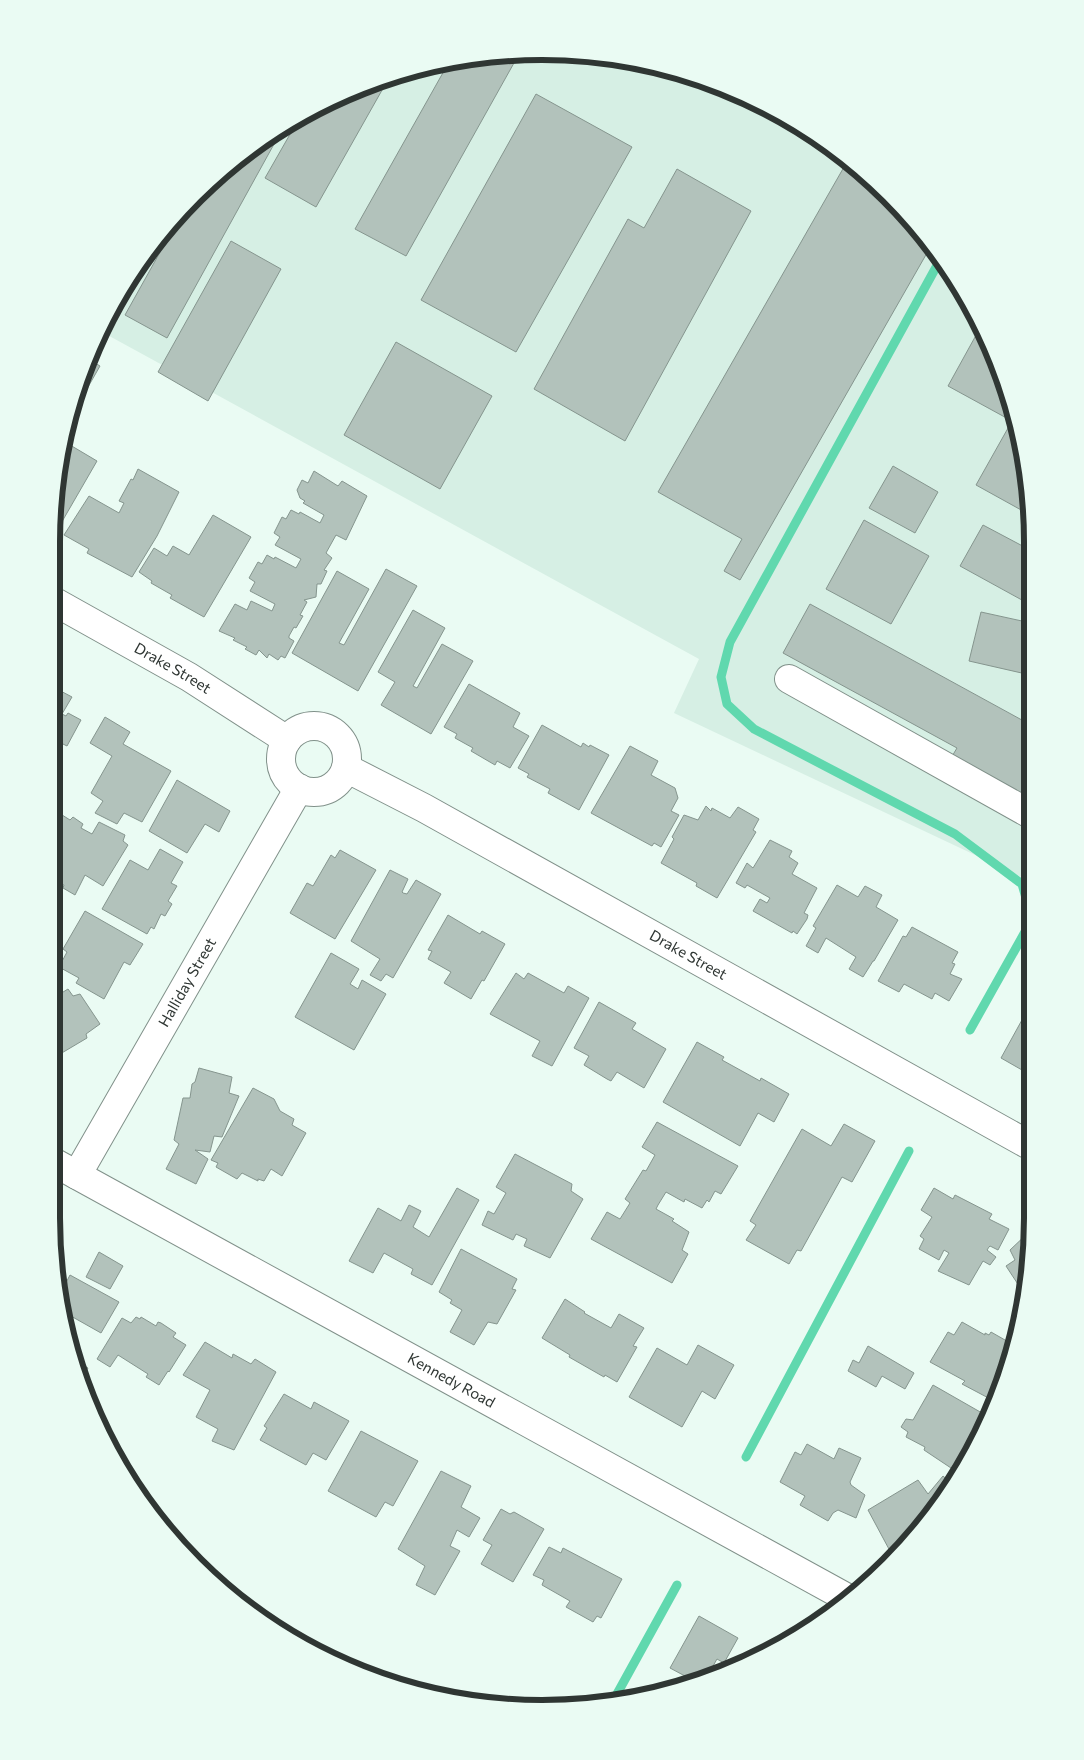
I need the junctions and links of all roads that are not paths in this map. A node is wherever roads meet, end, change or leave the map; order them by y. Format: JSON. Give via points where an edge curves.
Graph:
{"nodes":[{"id":1,"x":60,"y":605,"type":"edge"},
{"id":2,"x":789,"y":679,"type":"dead end"},
{"id":3,"x":287,"y":740,"type":"junction"},
{"id":4,"x":346,"y":768,"type":"junction"},
{"id":5,"x":299,"y":788,"type":"junction"},
{"id":6,"x":1024,"y":811,"type":"edge"},
{"id":7,"x":1024,"y":1141,"type":"edge"},
{"id":8,"x":66,"y":1169,"type":"edge"},
{"id":9,"x":841,"y":1595,"type":"edge"}],
"edges":[{"from":1,"to":3,"type":"street","name":"Drake Street","via":[[189,677]]},
{"from":2,"to":6,"type":"street"},
{"from":3,"to":4,"type":"street","via":[[306,727],[328,728],[345,744],[348,755]]},
{"from":3,"to":5,"type":"street","via":[[281,761],[287,777]]},
{"from":4,"to":5,"type":"street","via":[[336,785],[327,790],[308,792]]},
{"from":4,"to":7,"type":"street","name":"Drake Street"},
{"from":5,"to":8,"type":"street","name":"Halliday Street"},
{"from":8,"to":9,"type":"street","name":"Kennedy Road"}]}
